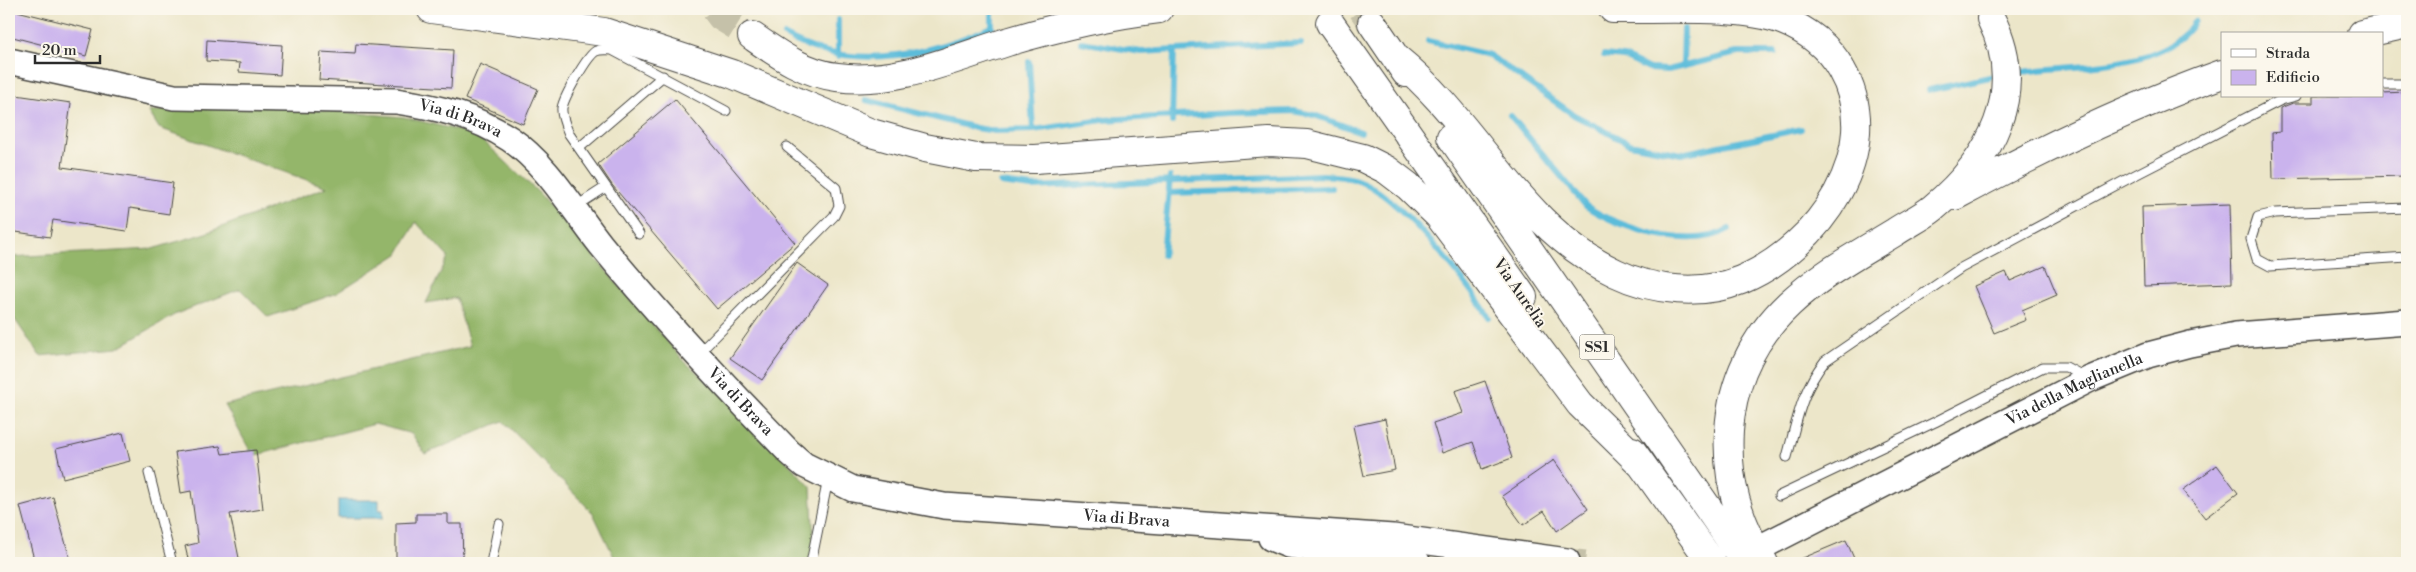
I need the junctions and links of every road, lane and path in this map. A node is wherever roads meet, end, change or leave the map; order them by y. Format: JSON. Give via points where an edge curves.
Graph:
{"nodes":[{"id":1,"x":431,"y":9,"type":"edge"},
{"id":2,"x":1160,"y":9,"type":"edge"},
{"id":3,"x":1613,"y":9,"type":"edge"},
{"id":4,"x":1991,"y":19,"type":"dead end"},
{"id":5,"x":1330,"y":23,"type":"dead end"},
{"id":6,"x":1372,"y":23,"type":"tunnel mouth"},
{"id":7,"x":2407,"y":24,"type":"edge"},
{"id":8,"x":2371,"y":32,"type":"edge"},
{"id":9,"x":752,"y":36,"type":"tunnel mouth"},
{"id":10,"x":1396,"y":58,"type":"junction"},
{"id":11,"x":9,"y":61,"type":"edge"},
{"id":12,"x":2221,"y":74,"type":"edge"},
{"id":13,"x":663,"y":76,"type":"junction"},
{"id":14,"x":2384,"y":84,"type":"edge"},
{"id":15,"x":2407,"y":84,"type":"edge"},
{"id":16,"x":2289,"y":98,"type":"edge"},
{"id":17,"x":726,"y":111,"type":"dead end"},
{"id":18,"x":787,"y":146,"type":"dead end"},
{"id":19,"x":579,"y":148,"type":"junction"},
{"id":20,"x":606,"y":187,"type":"junction"},
{"id":21,"x":1932,"y":208,"type":"junction"},
{"id":22,"x":2407,"y":208,"type":"edge"},
{"id":23,"x":573,"y":209,"type":"junction"},
{"id":24,"x":639,"y":234,"type":"dead end"},
{"id":25,"x":2407,"y":257,"type":"edge"},
{"id":26,"x":2403,"y":325,"type":"edge"},
{"id":27,"x":696,"y":356,"type":"junction"},
{"id":28,"x":2090,"y":379,"type":"junction"},
{"id":29,"x":1787,"y":457,"type":"dead end"},
{"id":30,"x":1642,"y":465,"type":"junction"},
{"id":31,"x":148,"y":472,"type":"dead end"},
{"id":32,"x":828,"y":478,"type":"junction"},
{"id":33,"x":1779,"y":496,"type":"dead end"},
{"id":34,"x":499,"y":524,"type":"dead end"},
{"id":35,"x":1236,"y":524,"type":"junction"},
{"id":36,"x":1766,"y":553,"type":"edge"},
{"id":37,"x":1568,"y":561,"type":"dead end"},
{"id":38,"x":172,"y":563,"type":"edge"},
{"id":39,"x":491,"y":563,"type":"edge"},
{"id":40,"x":811,"y":563,"type":"edge"},
{"id":41,"x":1418,"y":563,"type":"edge"},
{"id":42,"x":1712,"y":563,"type":"edge"},
{"id":43,"x":1746,"y":563,"type":"edge"}],
"edges":[{"from":1,"to":30,"type":"highway","via":[[604,32],[732,74],[872,133],[966,156],[1035,159],[1268,142],[1306,144],[1362,158],[1398,178],[1439,216],[1566,387]]},
{"from":2,"to":9,"type":"highway","via":[[1055,28],[913,71],[870,79],[835,77],[808,70],[790,62]]},
{"from":3,"to":10,"type":"highway","via":[[1739,11],[1783,20],[1830,52],[1847,78],[1855,99],[1857,125],[1853,156],[1842,185],[1818,221],[1799,242],[1741,280],[1704,288],[1654,286],[1617,274],[1581,253],[1542,223],[1439,97]]},
{"from":4,"to":21,"type":"highway","via":[[2002,47],[2006,82],[2001,117],[1972,168]]},
{"from":5,"to":30,"type":"highway","name":"Via Aurelia","number":"SS1"},
{"from":6,"to":10,"type":"highway","name":"Via Aurelia","number":"SS1"},
{"from":7,"to":8,"type":"highway"},
{"from":10,"to":43,"type":"highway","name":"Via Aurelia","number":"SS1"},
{"from":11,"to":23,"type":"street","name":"Via di Brava","via":[[174,96],[341,98],[396,100],[424,105],[482,122],[511,140],[545,173]]},
{"from":12,"to":21,"type":"highway","via":[[2089,127]]},
{"from":13,"to":17,"type":"lane"},
{"from":13,"to":19,"type":"lane"},
{"from":13,"to":19,"type":"lane","via":[[612,50],[594,52],[562,108],[569,134]]},
{"from":14,"to":15,"type":"lane"},
{"from":16,"to":29,"type":"lane","via":[[2143,170],[1961,268],[1825,361],[1804,393]]},
{"from":18,"to":27,"type":"lane","via":[[836,188],[837,211]]},
{"from":19,"to":20,"type":"lane"},
{"from":20,"to":23,"type":"lane"},
{"from":20,"to":24,"type":"lane"},
{"from":21,"to":36,"type":"highway","via":[[1804,291],[1776,318],[1749,356],[1732,402],[1728,467],[1736,508]]},
{"from":22,"to":25,"type":"lane","via":[[2275,213],[2258,217],[2251,239],[2257,259],[2270,266]]},
{"from":23,"to":27,"type":"street","name":"Via di Brava"},
{"from":26,"to":28,"type":"street","name":"Via della Maglianella","via":[[2212,339],[2148,355]]},
{"from":27,"to":32,"type":"street","name":"Via di Brava","via":[[804,466]]},
{"from":28,"to":33,"type":"lane","via":[[2066,367],[2043,366],[1935,422]]},
{"from":28,"to":36,"type":"street","name":"Via della Maglianella"},
{"from":30,"to":42,"type":"highway","name":"Via Aurelia","number":"SS1"},
{"from":31,"to":38,"type":"lane"},
{"from":32,"to":35,"type":"street","name":"Via di Brava","via":[[854,489],[944,506]]},
{"from":32,"to":40,"type":"lane"},
{"from":34,"to":39,"type":"lane"},
{"from":35,"to":37,"type":"street","name":"Via di Brava","via":[[1393,537]]},
{"from":35,"to":41,"type":"street","via":[[1288,545]]}]}
